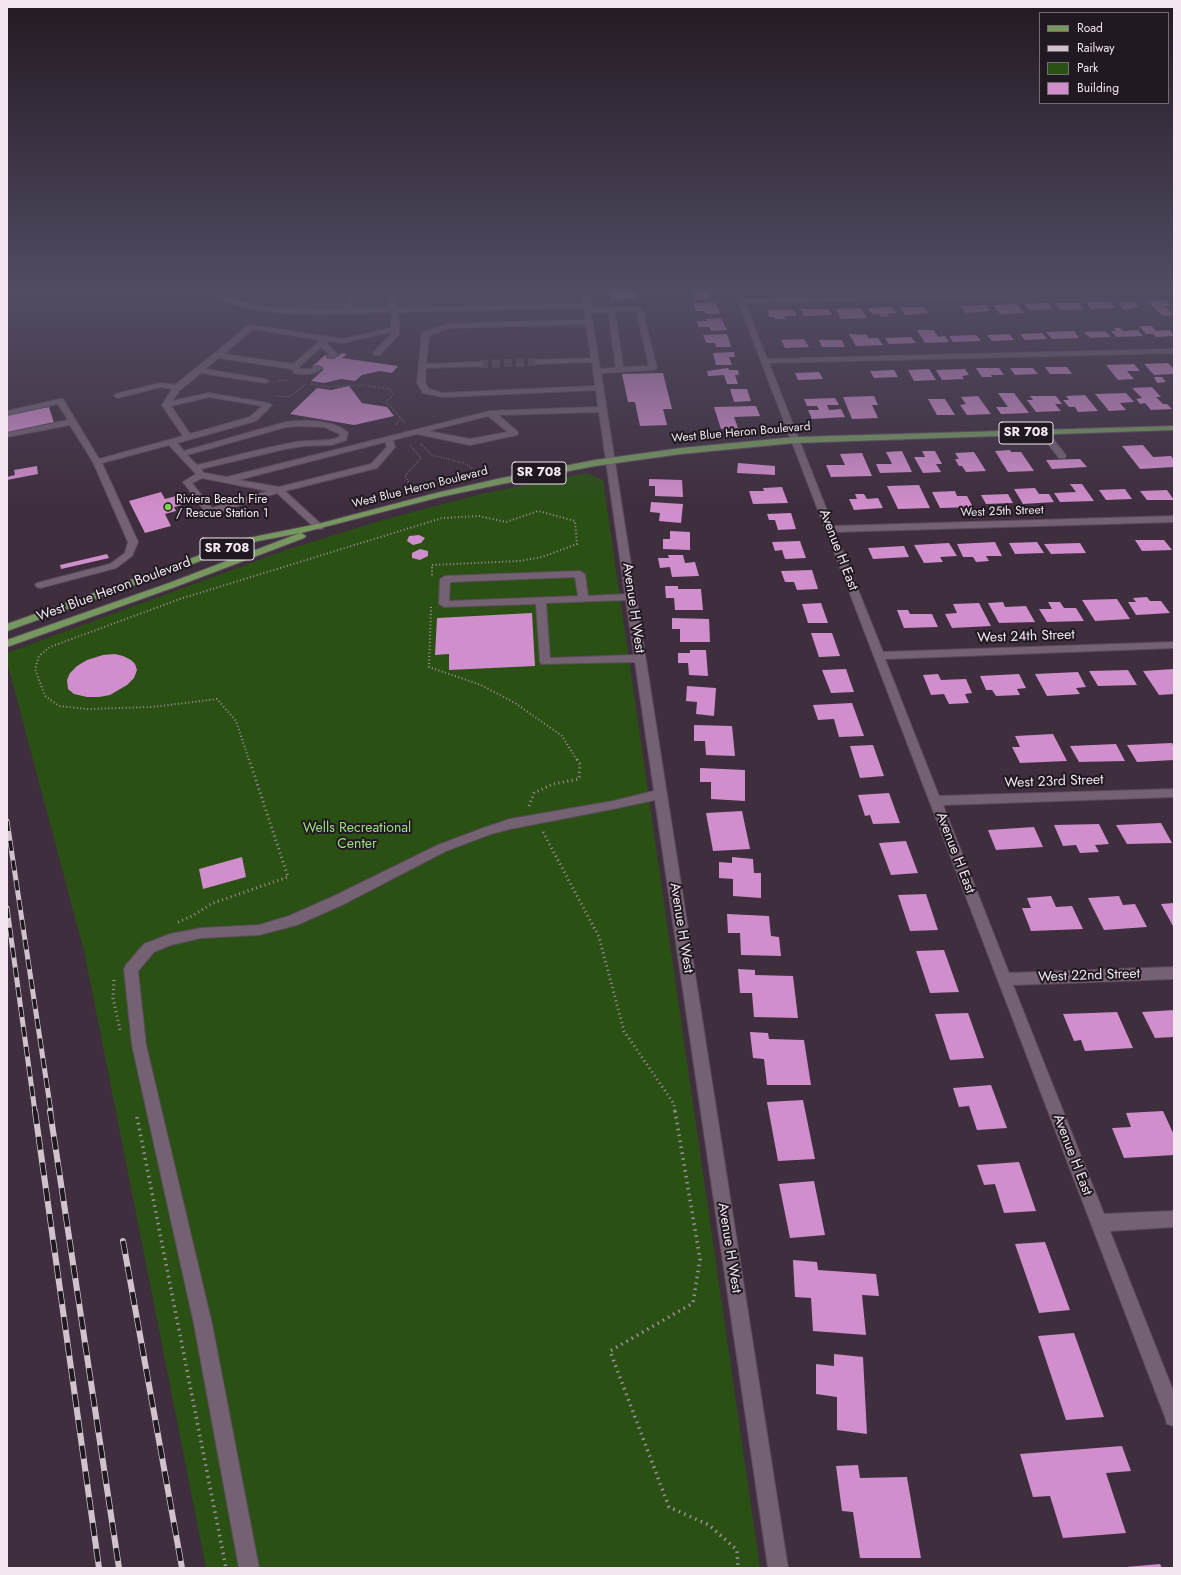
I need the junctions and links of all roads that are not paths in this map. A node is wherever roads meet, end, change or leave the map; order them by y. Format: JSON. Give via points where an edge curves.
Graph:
{"nodes":[{"id":1,"x":764,"y":361,"type":"edge"},
{"id":2,"x":210,"y":362,"type":"edge"},
{"id":3,"x":256,"y":362,"type":"edge"},
{"id":4,"x":301,"y":362,"type":"edge"},
{"id":5,"x":422,"y":362,"type":"edge"},
{"id":6,"x":536,"y":362,"type":"tunnel mouth"},
{"id":7,"x":595,"y":362,"type":"edge"},
{"id":8,"x":619,"y":362,"type":"edge"},
{"id":9,"x":651,"y":362,"type":"edge"},
{"id":10,"x":480,"y":364,"type":"tunnel mouth"},
{"id":11,"x":596,"y":365,"type":"junction"},
{"id":12,"x":422,"y":366,"type":"junction"},
{"id":13,"x":295,"y":367,"type":"junction"},
{"id":14,"x":318,"y":368,"type":"dead end"},
{"id":15,"x":199,"y":370,"type":"junction"},
{"id":16,"x":620,"y":370,"type":"junction"},
{"id":17,"x":265,"y":381,"type":"dead end"},
{"id":18,"x":177,"y":388,"type":"junction"},
{"id":19,"x":599,"y":388,"type":"junction"},
{"id":20,"x":118,"y":396,"type":"dead end"},
{"id":21,"x":166,"y":405,"type":"junction"},
{"id":22,"x":602,"y":409,"type":"junction"},
{"id":23,"x":7,"y":412,"type":"edge"},
{"id":24,"x":490,"y":413,"type":"junction"},
{"id":25,"x":72,"y":422,"type":"junction"},
{"id":26,"x":1174,"y":428,"type":"edge"},
{"id":27,"x":412,"y":430,"type":"junction"},
{"id":28,"x":1043,"y":432,"type":"junction"},
{"id":29,"x":7,"y":435,"type":"edge"},
{"id":30,"x":188,"y":437,"type":"junction"},
{"id":31,"x":388,"y":439,"type":"junction"},
{"id":32,"x":795,"y":440,"type":"junction"},
{"id":33,"x":171,"y":442,"type":"junction"},
{"id":34,"x":181,"y":454,"type":"junction"},
{"id":35,"x":1062,"y":456,"type":"dead end"},
{"id":36,"x":610,"y":461,"type":"junction"},
{"id":37,"x":96,"y":462,"type":"junction"},
{"id":38,"x":198,"y":471,"type":"junction"},
{"id":39,"x":225,"y":480,"type":"junction"},
{"id":40,"x":279,"y":490,"type":"junction"},
{"id":41,"x":1174,"y":519,"type":"edge"},
{"id":42,"x":319,"y":527,"type":"junction"},
{"id":43,"x":830,"y":529,"type":"junction"},
{"id":44,"x":40,"y":585,"type":"dead end"},
{"id":45,"x":632,"y":597,"type":"junction"},
{"id":46,"x":583,"y":599,"type":"junction"},
{"id":47,"x":541,"y":600,"type":"junction"},
{"id":48,"x":7,"y":628,"type":"edge"},
{"id":49,"x":7,"y":644,"type":"edge"},
{"id":50,"x":1174,"y":645,"type":"edge"},
{"id":51,"x":879,"y":656,"type":"junction"},
{"id":52,"x":640,"y":658,"type":"junction"},
{"id":53,"x":1174,"y":793,"type":"edge"},
{"id":54,"x":661,"y":794,"type":"junction"},
{"id":55,"x":935,"y":801,"type":"junction"},
{"id":56,"x":1174,"y":973,"type":"edge"},
{"id":57,"x":1004,"y":979,"type":"junction"},
{"id":58,"x":1174,"y":1219,"type":"edge"},
{"id":59,"x":1098,"y":1223,"type":"junction"},
{"id":60,"x":1174,"y":1417,"type":"edge"},
{"id":61,"x":249,"y":1568,"type":"edge"},
{"id":62,"x":778,"y":1568,"type":"edge"}],
"edges":[{"from":1,"to":32,"type":"street","name":"Avenue H East"},
{"from":2,"to":15,"type":"street"},
{"from":3,"to":13,"type":"street"},
{"from":4,"to":13,"type":"street"},
{"from":5,"to":12,"type":"street"},
{"from":6,"to":11,"type":"street"},
{"from":7,"to":11,"type":"street","name":"Avenue H West"},
{"from":8,"to":16,"type":"street"},
{"from":9,"to":16,"type":"street","via":[[653,368]]},
{"from":10,"to":12,"type":"street"},
{"from":11,"to":16,"type":"street"},
{"from":11,"to":19,"type":"street","name":"Avenue H West"},
{"from":12,"to":19,"type":"street","via":[[421,383],[426,392],[442,394]]},
{"from":13,"to":14,"type":"street","via":[[305,372]]},
{"from":15,"to":17,"type":"street"},
{"from":15,"to":18,"type":"street"},
{"from":18,"to":20,"type":"street","via":[[161,385]]},
{"from":18,"to":21,"type":"street"},
{"from":19,"to":22,"type":"street","name":"Avenue H West"},
{"from":21,"to":30,"type":"street"},
{"from":21,"to":30,"type":"street","via":[[209,395],[268,405],[253,419]]},
{"from":22,"to":24,"type":"street"},
{"from":22,"to":36,"type":"street","name":"Avenue H West"},
{"from":23,"to":25,"type":"street","via":[[60,401]]},
{"from":24,"to":27,"type":"street"},
{"from":24,"to":27,"type":"street","via":[[514,433],[470,442]]},
{"from":25,"to":29,"type":"street"},
{"from":25,"to":37,"type":"street"},
{"from":26,"to":28,"type":"main road","name":"West Blue Heron Boulevard","number":"SR 708"},
{"from":27,"to":31,"type":"street"},
{"from":28,"to":32,"type":"main road","name":"West Blue Heron Boulevard","number":"SR 708"},
{"from":28,"to":35,"type":"street"},
{"from":30,"to":33,"type":"street"},
{"from":31,"to":39,"type":"street"},
{"from":31,"to":40,"type":"street","via":[[391,448],[374,466]]},
{"from":32,"to":36,"type":"main road","name":"West Blue Heron Boulevard","number":"SR 708"},
{"from":32,"to":43,"type":"street","name":"Avenue H East"},
{"from":33,"to":34,"type":"street"},
{"from":33,"to":37,"type":"street"},
{"from":34,"to":38,"type":"street"},
{"from":34,"to":38,"type":"street","via":[[300,422],[339,429],[344,433],[343,438],[336,443],[299,443]]},
{"from":36,"to":42,"type":"main road","name":"West Blue Heron Boulevard","number":"SR 708","via":[[439,495]]},
{"from":36,"to":45,"type":"street","name":"Avenue H West"},
{"from":37,"to":44,"type":"street","via":[[133,542],[129,554],[113,566]]},
{"from":38,"to":39,"type":"street"},
{"from":38,"to":40,"type":"street","via":[[187,482],[210,512]]},
{"from":39,"to":40,"type":"street"},
{"from":40,"to":42,"type":"street"},
{"from":41,"to":43,"type":"street","name":"West 25th Street"},
{"from":42,"to":48,"type":"main road","name":"West Blue Heron Boulevard","number":"SR 708","via":[[251,540]]},
{"from":42,"to":49,"type":"main road","name":"West Blue Heron Boulevard","number":"SR 708","via":[[296,539],[172,586]]},
{"from":43,"to":51,"type":"street","name":"Avenue H East"},
{"from":45,"to":46,"type":"street"},
{"from":45,"to":52,"type":"street","name":"Avenue H West"},
{"from":46,"to":47,"type":"street"},
{"from":46,"to":47,"type":"street","via":[[580,574],[445,580],[444,604]]},
{"from":47,"to":52,"type":"street","via":[[545,662]]},
{"from":50,"to":51,"type":"street","name":"West 24th Street"},
{"from":51,"to":55,"type":"street","name":"Avenue H East"},
{"from":52,"to":54,"type":"street","name":"Avenue H West"},
{"from":53,"to":55,"type":"street","name":"West 23rd Street"},
{"from":54,"to":61,"type":"street","via":[[487,831],[442,848],[292,921],[259,930],[201,933],[170,940],[149,948],[131,969],[139,1046],[203,1324]]},
{"from":54,"to":62,"type":"street","name":"Avenue H West"},
{"from":55,"to":57,"type":"street","name":"Avenue H East"},
{"from":56,"to":57,"type":"street","name":"West 22nd Street"},
{"from":57,"to":59,"type":"street","name":"Avenue H East"},
{"from":58,"to":59,"type":"street"},
{"from":59,"to":60,"type":"street","name":"Avenue H East"}]}
